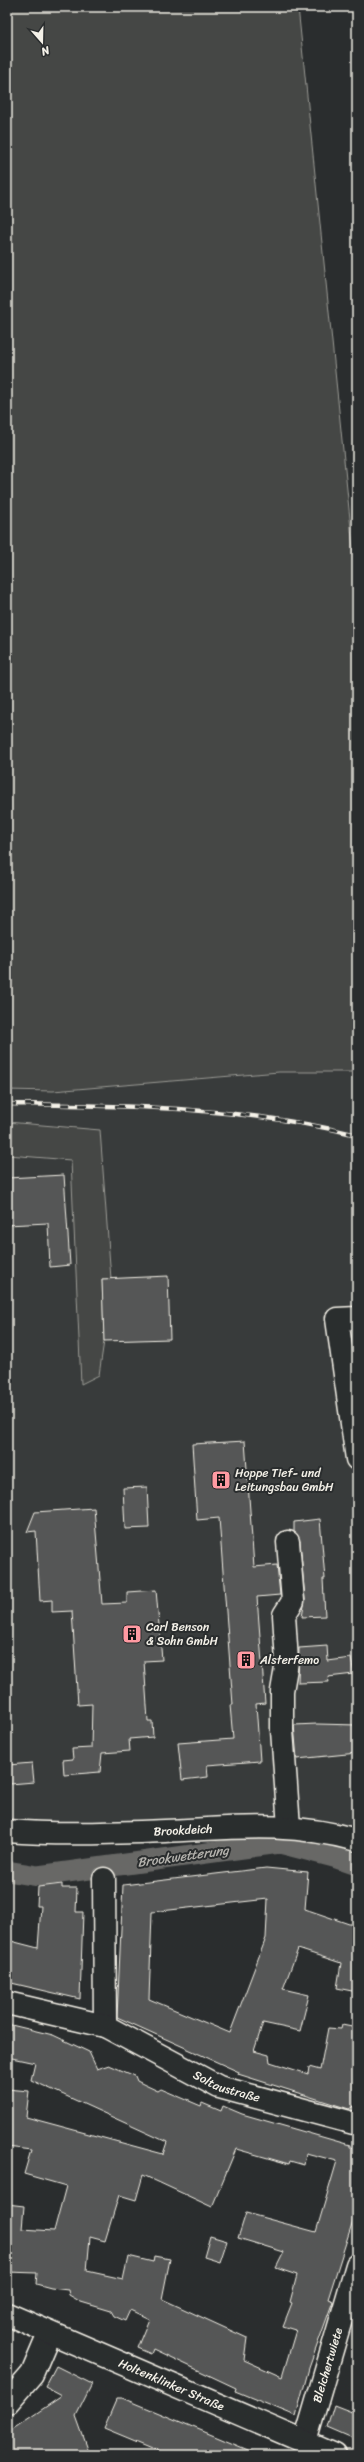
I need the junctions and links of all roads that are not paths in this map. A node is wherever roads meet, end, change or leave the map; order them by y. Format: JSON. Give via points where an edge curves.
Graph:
{"nodes":[{"id":1,"x":357,"y":1318,"type":"edge"},
{"id":2,"x":357,"y":1459,"type":"edge"},
{"id":3,"x":288,"y":1542,"type":"dead end"},
{"id":4,"x":289,"y":1827,"type":"junction"},
{"id":5,"x":7,"y":1831,"type":"edge"},
{"id":6,"x":357,"y":1840,"type":"edge"},
{"id":7,"x":104,"y":1879,"type":"dead end"},
{"id":8,"x":7,"y":2003,"type":"edge"},
{"id":9,"x":105,"y":2026,"type":"junction"},
{"id":10,"x":357,"y":2124,"type":"edge"},
{"id":11,"x":357,"y":2265,"type":"edge"},
{"id":12,"x":7,"y":2314,"type":"edge"},
{"id":13,"x":49,"y":2334,"type":"junction"},
{"id":14,"x":7,"y":2402,"type":"edge"},
{"id":15,"x":305,"y":2442,"type":"junction"},
{"id":16,"x":335,"y":2455,"type":"edge"}],
"edges":[{"from":1,"to":2,"type":"street","via":[[337,1319]]},
{"from":3,"to":4,"type":"street","via":[[293,1601],[284,1615],[287,1662],[282,1692],[282,1730]]},
{"from":4,"to":5,"type":"street","name":"Brookdeich","via":[[103,1833]]},
{"from":4,"to":6,"type":"street","name":"Brookdeich","via":[[325,1831]]},
{"from":7,"to":9,"type":"street"},
{"from":8,"to":9,"type":"street","name":"Soltaustraße"},
{"from":9,"to":10,"type":"street","name":"Soltaustraße","via":[[219,2087]]},
{"from":11,"to":15,"type":"street","name":"Bleichertwiete"},
{"from":12,"to":13,"type":"street","name":"Holtenklinker Straße"},
{"from":13,"to":14,"type":"street","via":[[32,2374]]},
{"from":13,"to":15,"type":"street","name":"Holtenklinker Straße"},
{"from":15,"to":16,"type":"street","name":"Holtenklinker Straße"}]}
